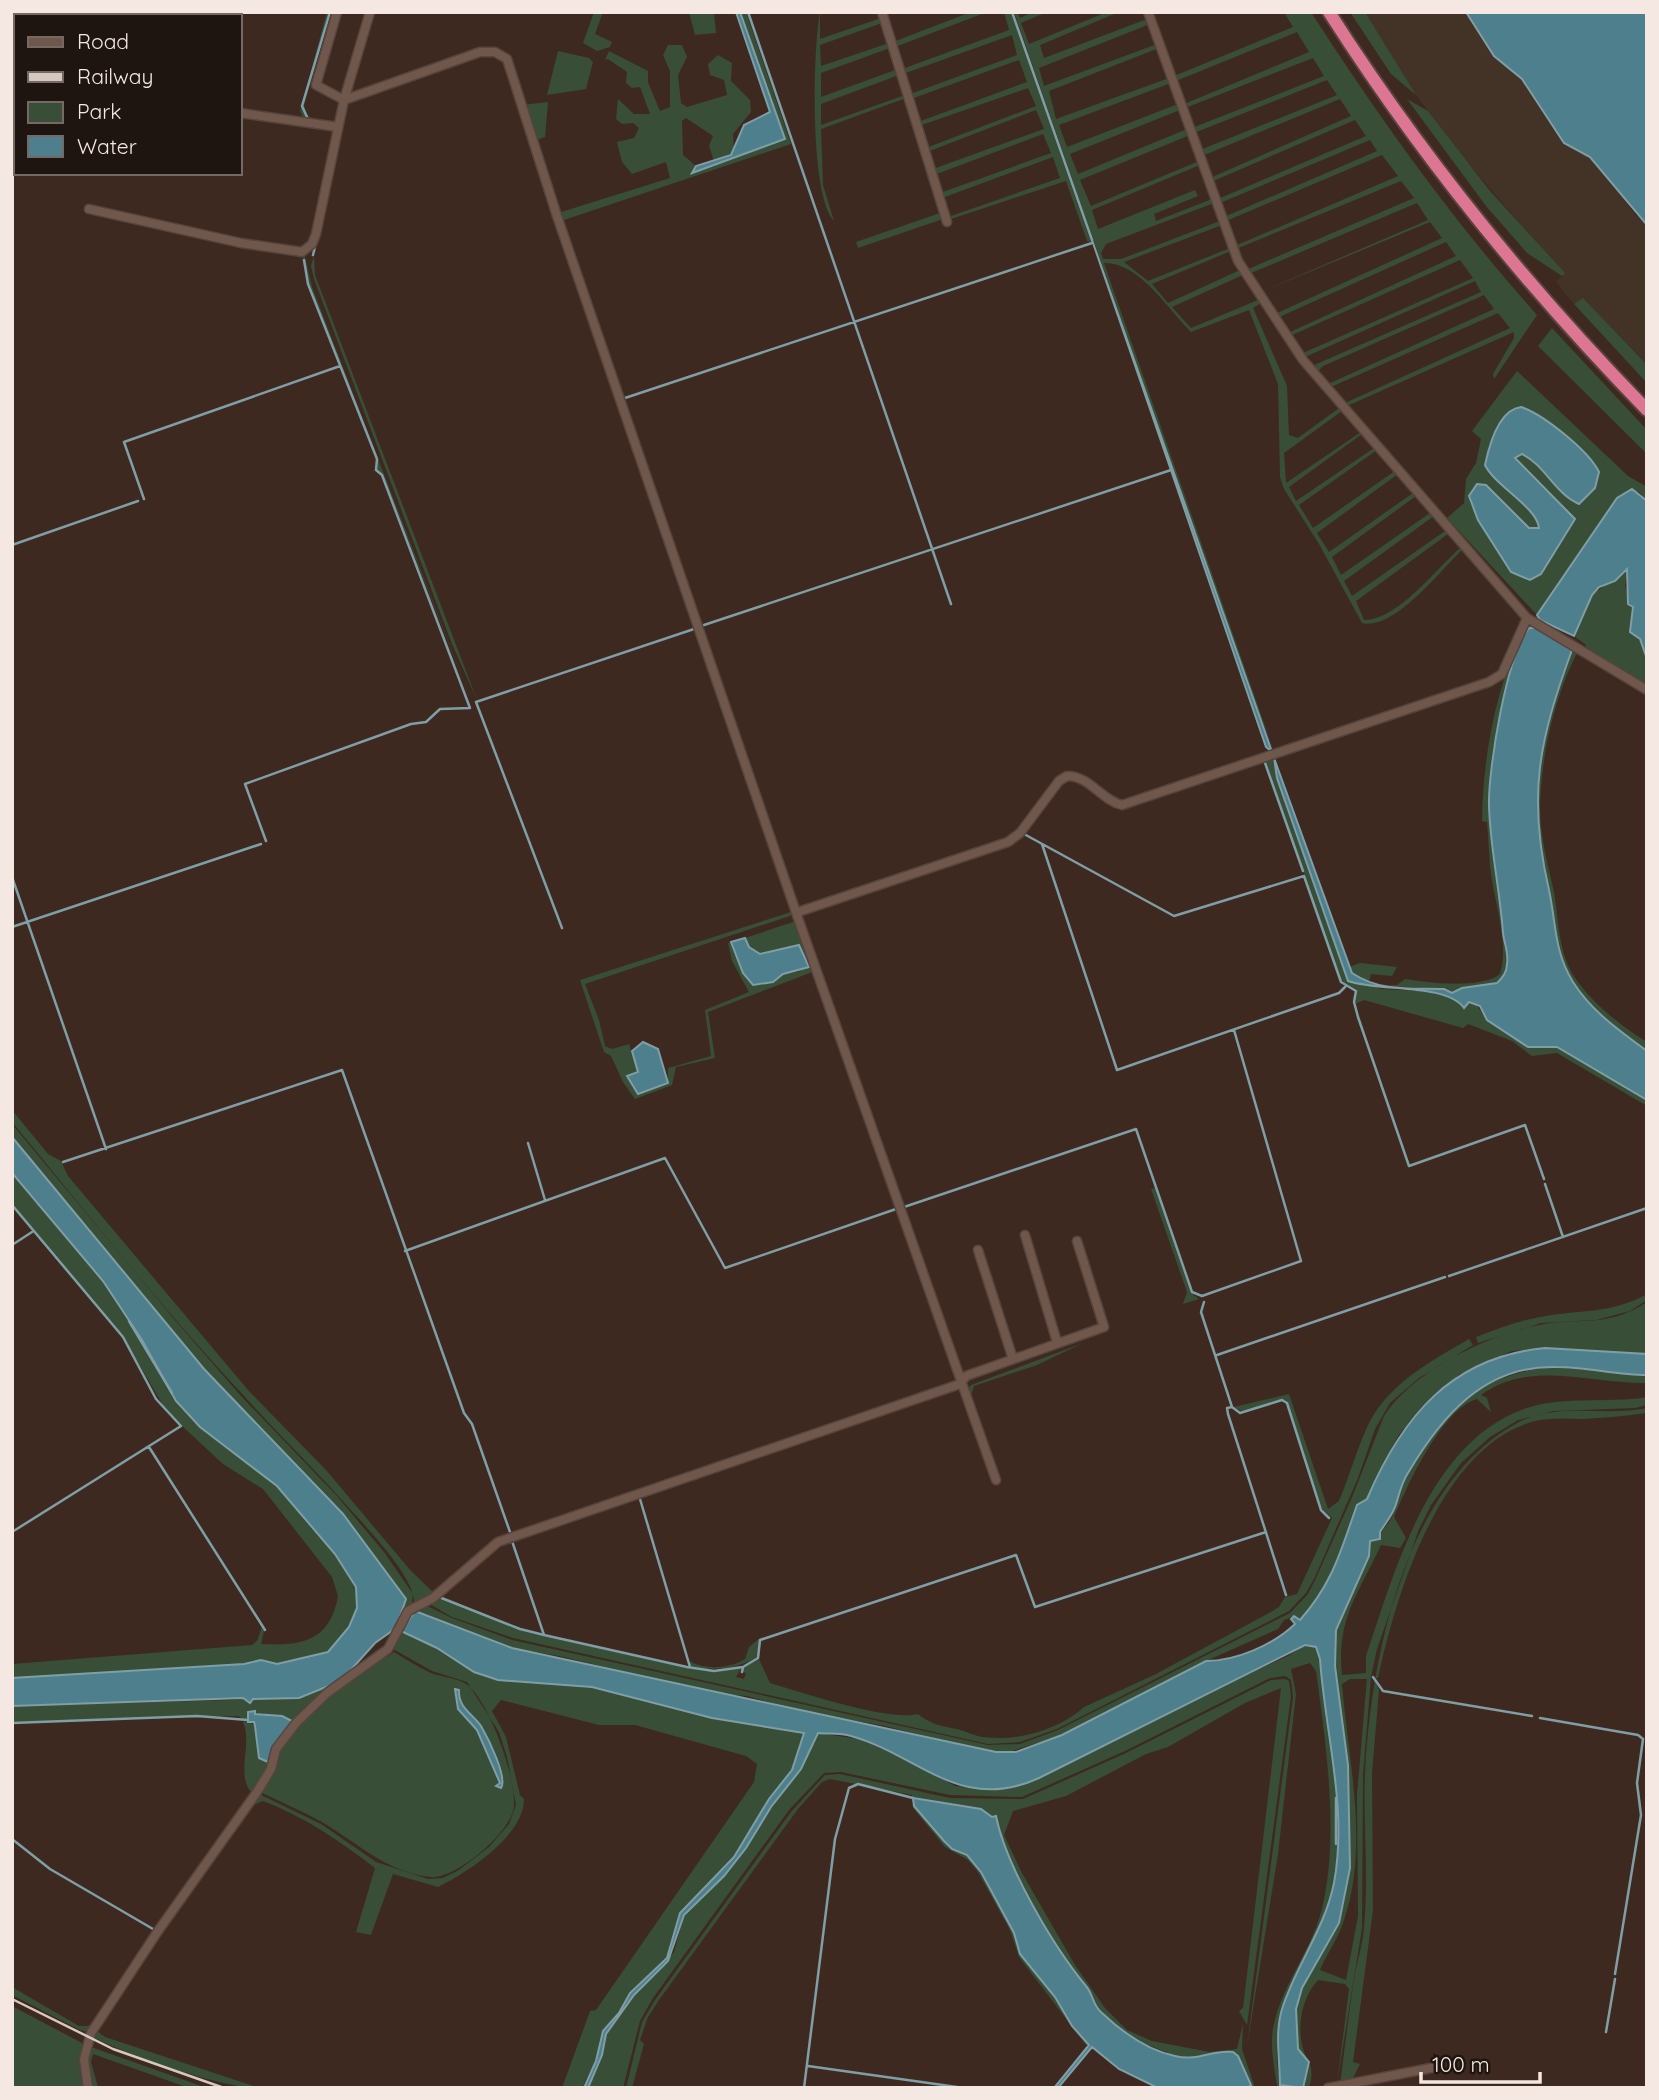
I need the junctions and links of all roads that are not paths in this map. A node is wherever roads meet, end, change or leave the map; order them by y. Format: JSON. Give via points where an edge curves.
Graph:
{"nodes":[{"id":1,"x":337,"y":12,"type":"edge"},
{"id":2,"x":370,"y":12,"type":"edge"},
{"id":3,"x":882,"y":12,"type":"edge"},
{"id":4,"x":1148,"y":12,"type":"edge"},
{"id":5,"x":1329,"y":12,"type":"edge"},
{"id":6,"x":344,"y":100,"type":"junction"},
{"id":7,"x":242,"y":113,"type":"edge"},
{"id":8,"x":338,"y":127,"type":"junction"},
{"id":9,"x":89,"y":209,"type":"dead end"},
{"id":10,"x":947,"y":222,"type":"dead end"},
{"id":11,"x":1647,"y":410,"type":"edge"},
{"id":12,"x":1527,"y":618,"type":"junction"},
{"id":13,"x":1647,"y":690,"type":"edge"},
{"id":14,"x":798,"y":912,"type":"junction"},
{"id":15,"x":1025,"y":1235,"type":"dead end"},
{"id":16,"x":1077,"y":1241,"type":"dead end"},
{"id":17,"x":978,"y":1250,"type":"dead end"},
{"id":18,"x":1057,"y":1342,"type":"junction"},
{"id":19,"x":1013,"y":1359,"type":"junction"},
{"id":20,"x":960,"y":1384,"type":"junction"},
{"id":21,"x":996,"y":1480,"type":"dead end"},
{"id":22,"x":1436,"y":2067,"type":"dead end"},
{"id":23,"x":88,"y":2088,"type":"edge"},
{"id":24,"x":1328,"y":2088,"type":"edge"}],
"edges":[{"from":1,"to":6,"type":"street","via":[[316,85]]},
{"from":2,"to":6,"type":"street"},
{"from":3,"to":10,"type":"street"},
{"from":4,"to":12,"type":"street","via":[[1234,251],[1255,290],[1309,368]]},
{"from":5,"to":11,"type":"highway","via":[[1408,130],[1468,208]]},
{"from":6,"to":8,"type":"street"},
{"from":6,"to":14,"type":"street","via":[[480,52],[495,52],[507,59]]},
{"from":7,"to":8,"type":"street"},
{"from":8,"to":9,"type":"street","via":[[316,234],[302,252]]},
{"from":12,"to":13,"type":"street"},
{"from":12,"to":14,"type":"street","via":[[1502,674],[1489,682],[1122,805],[1080,778],[1068,776],[1008,842]]},
{"from":14,"to":20,"type":"street"},
{"from":15,"to":18,"type":"street"},
{"from":16,"to":18,"type":"street","via":[[1104,1327]]},
{"from":17,"to":19,"type":"street"},
{"from":18,"to":19,"type":"street"},
{"from":19,"to":20,"type":"street","via":[[966,1376]]},
{"from":20,"to":21,"type":"street"},
{"from":20,"to":23,"type":"street","via":[[509,1536],[433,1598],[412,1607],[388,1649],[327,1693],[276,1749],[267,1777],[92,2034],[84,2059]]},
{"from":22,"to":24,"type":"street"}]}
